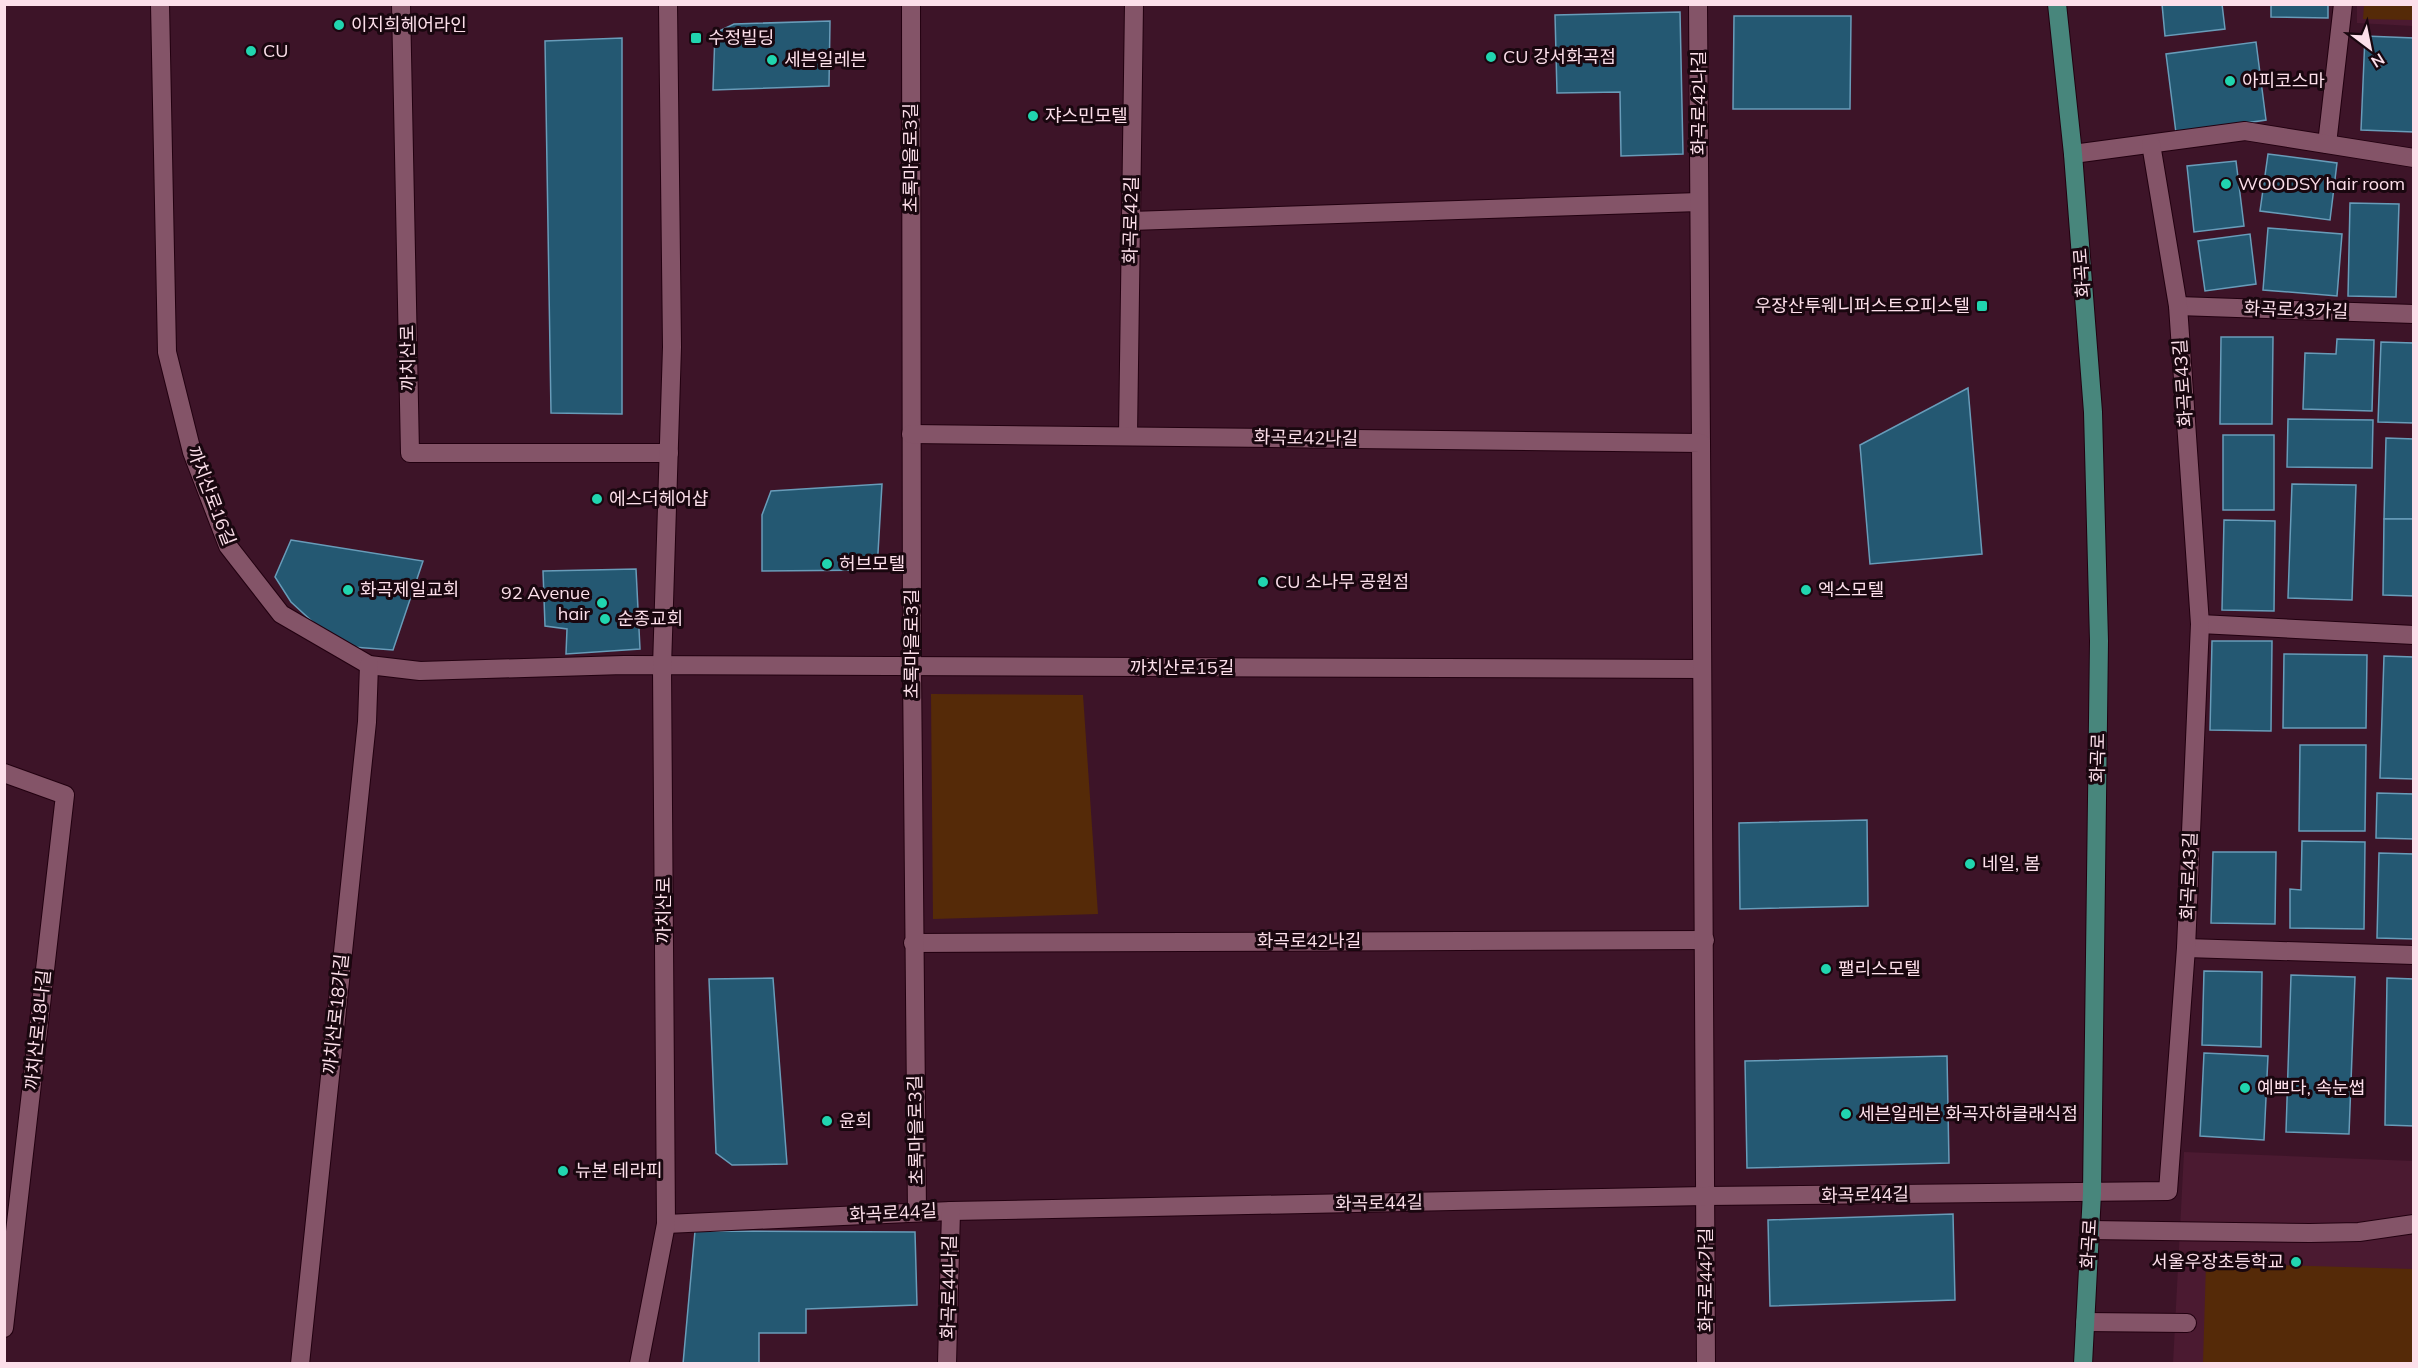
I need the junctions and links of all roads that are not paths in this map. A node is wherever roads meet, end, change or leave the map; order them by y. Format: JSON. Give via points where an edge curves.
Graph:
{"nodes":[{"id":1,"x":160,"y":4,"type":"edge"},
{"id":2,"x":401,"y":4,"type":"edge"},
{"id":3,"x":668,"y":4,"type":"edge"},
{"id":4,"x":911,"y":4,"type":"edge"},
{"id":5,"x":1134,"y":4,"type":"edge"},
{"id":6,"x":1698,"y":4,"type":"edge"},
{"id":7,"x":2056,"y":4,"type":"edge"},
{"id":8,"x":2343,"y":4,"type":"edge"},
{"id":9,"x":2151,"y":144,"type":"junction"},
{"id":10,"x":2327,"y":144,"type":"junction"},
{"id":11,"x":2073,"y":154,"type":"junction"},
{"id":12,"x":2414,"y":158,"type":"edge"},
{"id":13,"x":1700,"y":202,"type":"junction"},
{"id":14,"x":1131,"y":221,"type":"junction"},
{"id":15,"x":2178,"y":306,"type":"junction"},
{"id":16,"x":2414,"y":314,"type":"edge"},
{"id":17,"x":910,"y":434,"type":"junction"},
{"id":18,"x":1128,"y":436,"type":"junction"},
{"id":19,"x":1701,"y":443,"type":"junction"},
{"id":20,"x":669,"y":453,"type":"junction"},
{"id":21,"x":2200,"y":624,"type":"junction"},
{"id":22,"x":2414,"y":635,"type":"edge"},
{"id":23,"x":369,"y":664,"type":"junction"},
{"id":24,"x":662,"y":667,"type":"junction"},
{"id":25,"x":912,"y":668,"type":"junction"},
{"id":26,"x":1702,"y":669,"type":"junction"},
{"id":27,"x":4,"y":773,"type":"edge"},
{"id":28,"x":1705,"y":940,"type":"junction"},
{"id":29,"x":913,"y":943,"type":"junction"},
{"id":30,"x":2186,"y":948,"type":"junction"},
{"id":31,"x":2414,"y":955,"type":"edge"},
{"id":32,"x":2092,"y":1193,"type":"junction"},
{"id":33,"x":1706,"y":1196,"type":"junction"},
{"id":34,"x":951,"y":1211,"type":"junction"},
{"id":35,"x":917,"y":1212,"type":"junction"},
{"id":36,"x":666,"y":1224,"type":"junction"},
{"id":37,"x":2414,"y":1224,"type":"edge"},
{"id":38,"x":2090,"y":1230,"type":"junction"},
{"id":39,"x":2085,"y":1322,"type":"junction"},
{"id":40,"x":2187,"y":1323,"type":"dead end"},
{"id":41,"x":4,"y":1328,"type":"edge"},
{"id":42,"x":300,"y":1364,"type":"edge"},
{"id":43,"x":639,"y":1364,"type":"edge"},
{"id":44,"x":947,"y":1364,"type":"edge"},
{"id":45,"x":1706,"y":1364,"type":"edge"},
{"id":46,"x":2083,"y":1364,"type":"edge"}],
"edges":[{"from":1,"to":23,"type":"street","name":"까치산로16길","via":[[167,352],[192,452],[228,546],[281,614]]},
{"from":2,"to":20,"type":"street","name":"까치산로","via":[[410,453]]},
{"from":3,"to":20,"type":"street","name":"까치산로","via":[[672,347]]},
{"from":4,"to":17,"type":"street","name":"초록마을로3길"},
{"from":5,"to":14,"type":"street","name":"화곡로42길"},
{"from":6,"to":13,"type":"street","name":"화곡로42나길"},
{"from":7,"to":11,"type":"main road","name":"화곡로"},
{"from":8,"to":10,"type":"street"},
{"from":9,"to":10,"type":"street","via":[[2245,131]]},
{"from":9,"to":11,"type":"street"},
{"from":9,"to":15,"type":"street","name":"화곡로43길"},
{"from":10,"to":12,"type":"street"},
{"from":11,"to":32,"type":"main road","name":"화곡로","via":[[2093,412],[2099,641]]},
{"from":13,"to":14,"type":"street"},
{"from":13,"to":19,"type":"street","name":"화곡로42나길"},
{"from":14,"to":18,"type":"street","name":"화곡로42길"},
{"from":15,"to":16,"type":"street","name":"화곡로43가길"},
{"from":15,"to":21,"type":"street","name":"화곡로43길"},
{"from":17,"to":18,"type":"street","name":"화곡로42나길"},
{"from":17,"to":25,"type":"street","name":"초록마을로3길"},
{"from":18,"to":19,"type":"street","name":"화곡로42나길"},
{"from":19,"to":26,"type":"street","name":"화곡로42나길"},
{"from":20,"to":24,"type":"street","name":"까치산로"},
{"from":21,"to":22,"type":"street"},
{"from":21,"to":30,"type":"street","name":"화곡로43길"},
{"from":23,"to":24,"type":"street","name":"까치산로16길","via":[[420,671]]},
{"from":23,"to":42,"type":"street","name":"까치산로18가길","via":[[367,722]]},
{"from":24,"to":25,"type":"street","name":"까치산로15길"},
{"from":24,"to":36,"type":"street","name":"까치산로"},
{"from":25,"to":26,"type":"street","name":"까치산로15길"},
{"from":25,"to":29,"type":"street","name":"초록마을로3길"},
{"from":26,"to":28,"type":"street","name":"화곡로42나길"},
{"from":27,"to":41,"type":"street","name":"까치산로18나길","via":[[65,795]]},
{"from":28,"to":29,"type":"street","name":"화곡로42나길"},
{"from":28,"to":33,"type":"street","name":"화곡로42나길"},
{"from":29,"to":35,"type":"street","name":"초록마을로3길"},
{"from":30,"to":31,"type":"street"},
{"from":30,"to":32,"type":"street","name":"화곡로43길","via":[[2168,1191]]},
{"from":32,"to":33,"type":"street","name":"화곡로44길"},
{"from":32,"to":38,"type":"main road","name":"화곡로"},
{"from":33,"to":34,"type":"street","name":"화곡로44길"},
{"from":33,"to":45,"type":"street","name":"화곡로44가길"},
{"from":34,"to":35,"type":"street","name":"화곡로44길"},
{"from":34,"to":44,"type":"street","name":"화곡로44나길"},
{"from":35,"to":36,"type":"street","name":"화곡로44길"},
{"from":36,"to":43,"type":"street","name":"까치산로"},
{"from":37,"to":38,"type":"street","via":[[2359,1232],[2310,1233]]},
{"from":38,"to":39,"type":"main road","name":"화곡로"},
{"from":39,"to":40,"type":"street"},
{"from":39,"to":46,"type":"main road","name":"화곡로"}]}
